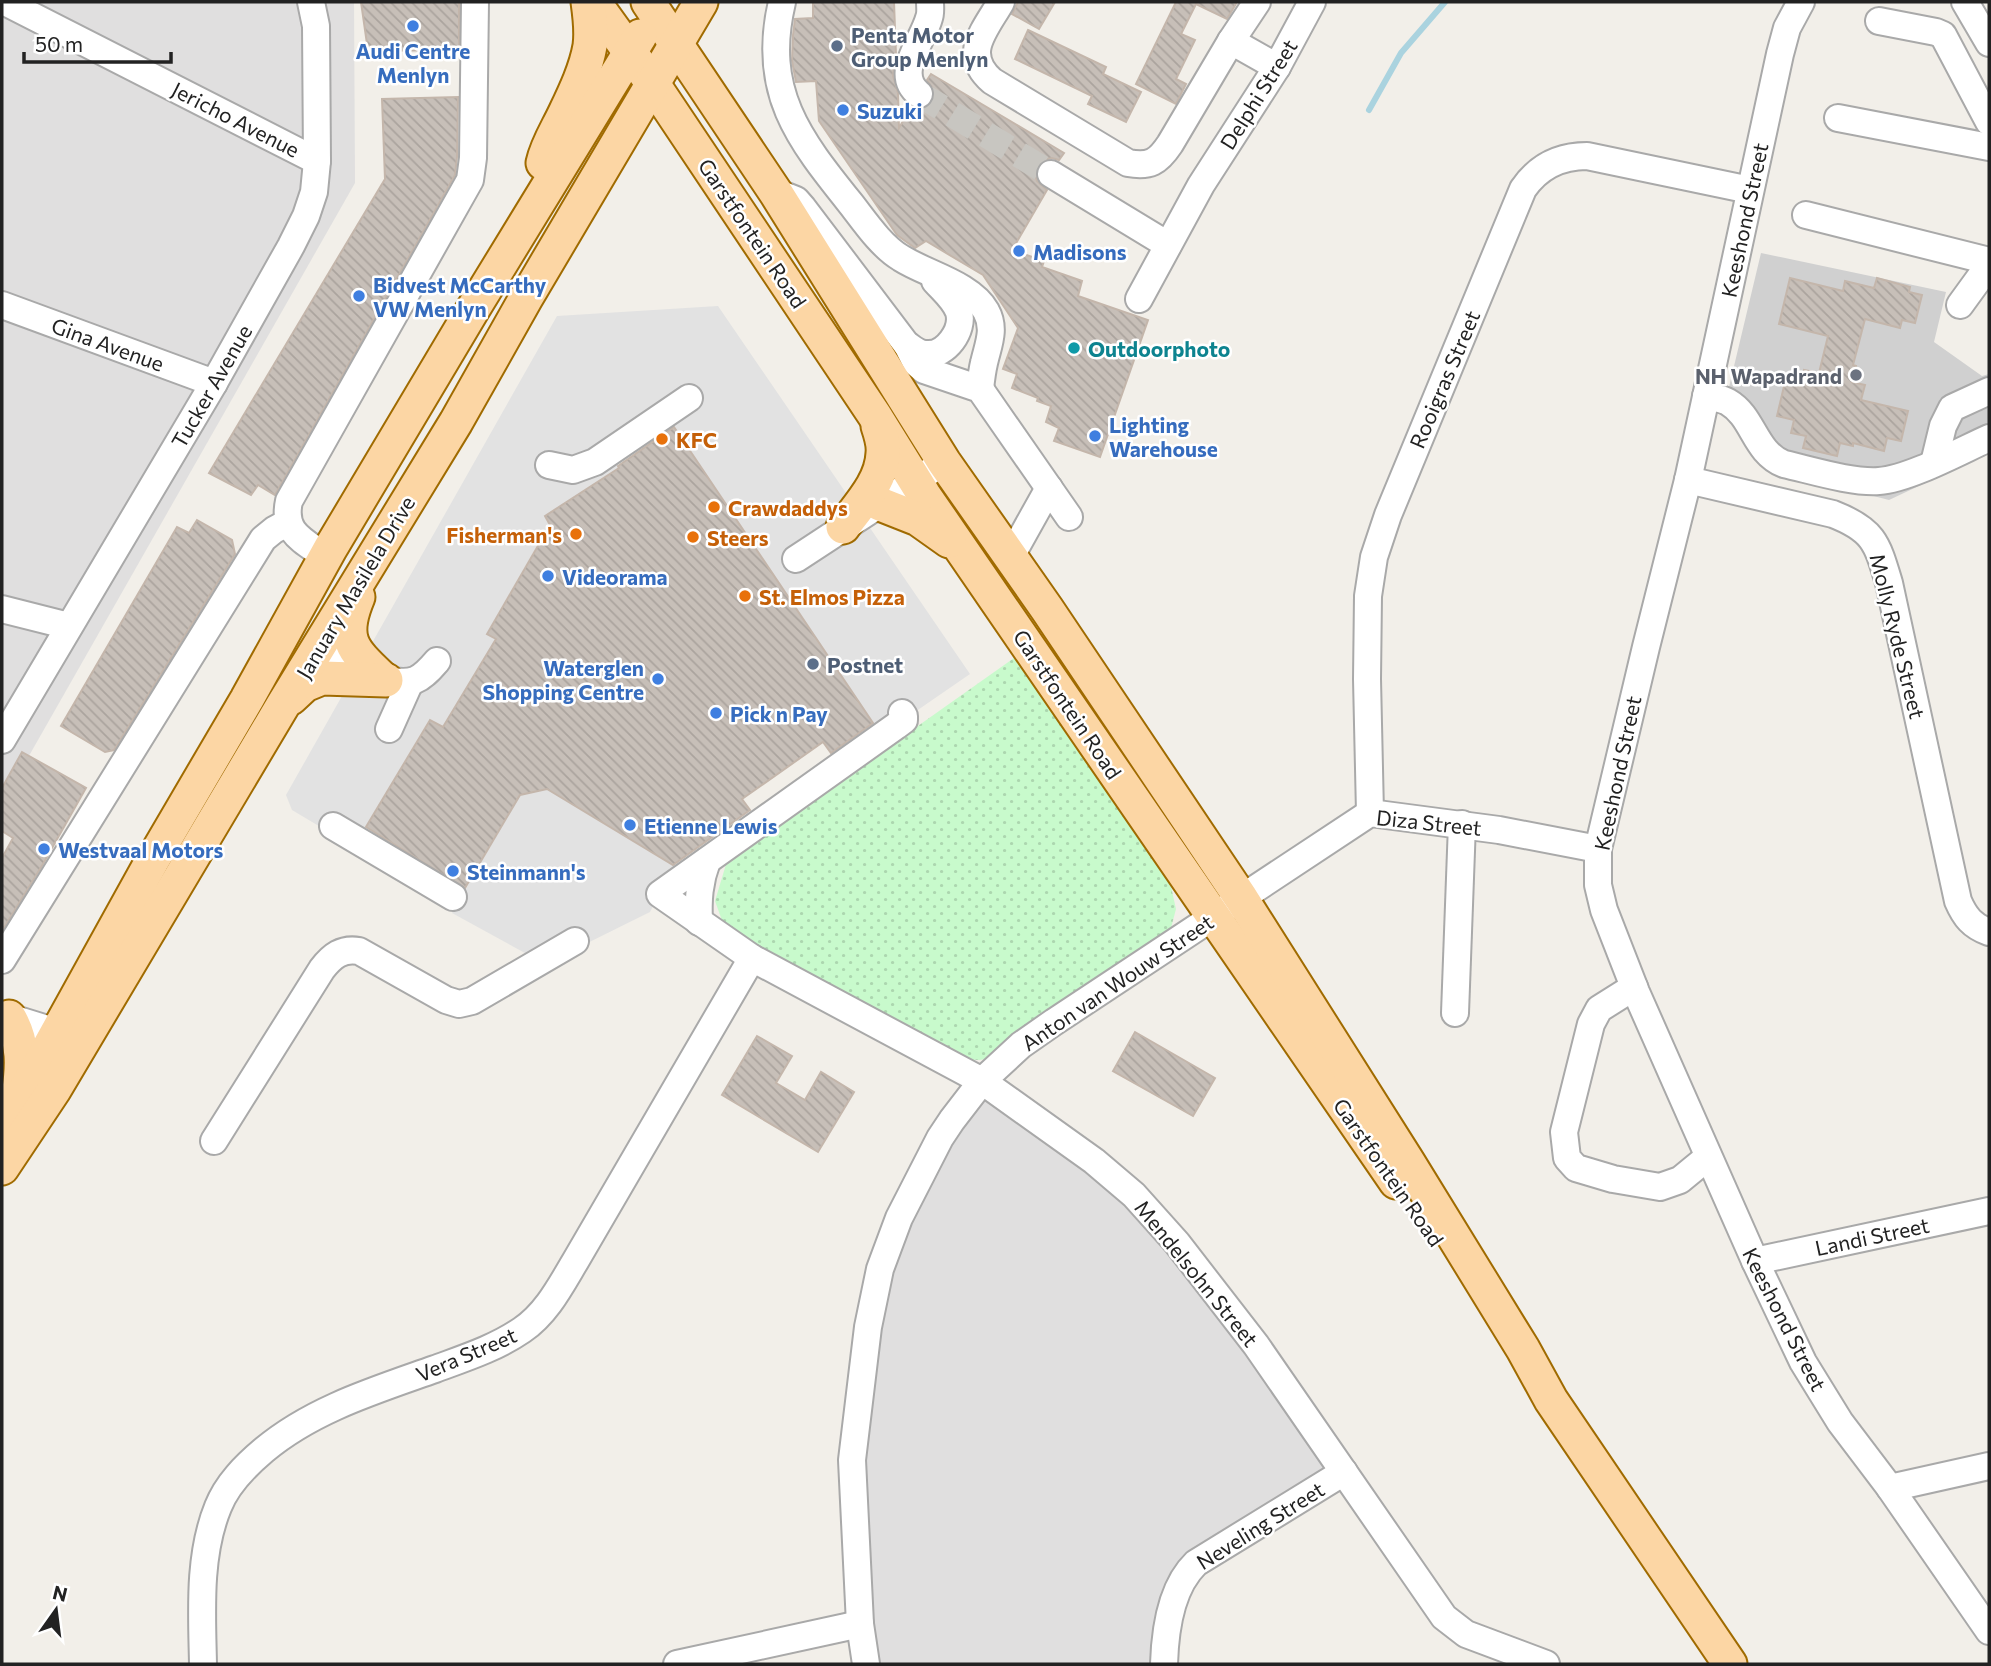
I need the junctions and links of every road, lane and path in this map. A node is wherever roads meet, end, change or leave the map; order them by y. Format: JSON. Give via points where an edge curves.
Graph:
{"nodes":[{"id":1,"x":5,"y":2,"type":"edge"},
{"id":2,"x":311,"y":2,"type":"edge"},
{"id":3,"x":475,"y":2,"type":"edge"},
{"id":4,"x":587,"y":2,"type":"edge"},
{"id":5,"x":594,"y":2,"type":"edge"},
{"id":6,"x":701,"y":2,"type":"edge"},
{"id":7,"x":782,"y":2,"type":"edge"},
{"id":8,"x":930,"y":2,"type":"edge"},
{"id":9,"x":1001,"y":2,"type":"edge"},
{"id":10,"x":1257,"y":2,"type":"edge"},
{"id":11,"x":1312,"y":2,"type":"edge"},
{"id":12,"x":1801,"y":2,"type":"edge"},
{"id":13,"x":1965,"y":2,"type":"edge"},
{"id":14,"x":654,"y":5,"type":"edge"},
{"id":15,"x":1879,"y":21,"type":"dead end"},
{"id":16,"x":1231,"y":41,"type":"junction"},
{"id":17,"x":1989,"y":43,"type":"edge"},
{"id":18,"x":677,"y":44,"type":"junction"},
{"id":19,"x":631,"y":52,"type":"junction"},
{"id":20,"x":1277,"y":67,"type":"junction"},
{"id":21,"x":653,"y":84,"type":"junction"},
{"id":22,"x":919,"y":94,"type":"tunnel mouth"},
{"id":23,"x":1838,"y":118,"type":"dead end"},
{"id":24,"x":1989,"y":122,"type":"edge"},
{"id":25,"x":1989,"y":147,"type":"edge"},
{"id":26,"x":317,"y":161,"type":"junction"},
{"id":27,"x":1051,"y":174,"type":"tunnel mouth"},
{"id":28,"x":1750,"y":190,"type":"junction"},
{"id":29,"x":776,"y":193,"type":"junction"},
{"id":30,"x":541,"y":197,"type":"junction"},
{"id":31,"x":1806,"y":215,"type":"dead end"},
{"id":32,"x":1168,"y":245,"type":"junction"},
{"id":33,"x":1989,"y":263,"type":"edge"},
{"id":34,"x":927,"y":272,"type":"junction"},
{"id":35,"x":1139,"y":299,"type":"dead end"},
{"id":36,"x":2,"y":305,"type":"edge"},
{"id":37,"x":1961,"y":305,"type":"dead end"},
{"id":38,"x":906,"y":344,"type":"junction"},
{"id":39,"x":214,"y":383,"type":"junction"},
{"id":40,"x":980,"y":389,"type":"junction"},
{"id":41,"x":1989,"y":391,"type":"edge"},
{"id":42,"x":1706,"y":396,"type":"junction"},
{"id":43,"x":689,"y":398,"type":"dead end"},
{"id":44,"x":876,"y":416,"type":"junction"},
{"id":45,"x":456,"y":422,"type":"junction"},
{"id":46,"x":1989,"y":438,"type":"edge"},
{"id":47,"x":944,"y":462,"type":"junction"},
{"id":48,"x":1934,"y":463,"type":"junction"},
{"id":49,"x":549,"y":465,"type":"dead end"},
{"id":50,"x":1850,"y":479,"type":"junction"},
{"id":51,"x":1688,"y":480,"type":"junction"},
{"id":52,"x":915,"y":481,"type":"junction"},
{"id":53,"x":1049,"y":488,"type":"junction"},
{"id":54,"x":880,"y":504,"type":"junction"},
{"id":55,"x":1069,"y":517,"type":"dead end"},
{"id":56,"x":1842,"y":517,"type":"junction"},
{"id":57,"x":288,"y":523,"type":"junction"},
{"id":58,"x":843,"y":527,"type":"junction"},
{"id":59,"x":382,"y":543,"type":"junction"},
{"id":60,"x":967,"y":555,"type":"junction"},
{"id":61,"x":326,"y":557,"type":"junction"},
{"id":62,"x":1010,"y":558,"type":"junction"},
{"id":63,"x":796,"y":559,"type":"dead end"},
{"id":64,"x":2,"y":609,"type":"edge"},
{"id":65,"x":69,"y":626,"type":"junction"},
{"id":66,"x":321,"y":644,"type":"junction"},
{"id":67,"x":437,"y":661,"type":"dead end"},
{"id":68,"x":393,"y":680,"type":"junction"},
{"id":69,"x":247,"y":699,"type":"junction"},
{"id":70,"x":283,"y":705,"type":"junction"},
{"id":71,"x":902,"y":713,"type":"dead end"},
{"id":72,"x":389,"y":729,"type":"dead end"},
{"id":73,"x":2,"y":740,"type":"edge"},
{"id":74,"x":1370,"y":813,"type":"junction"},
{"id":75,"x":1462,"y":824,"type":"junction"},
{"id":76,"x":333,"y":827,"type":"dead end"},
{"id":77,"x":1598,"y":849,"type":"junction"},
{"id":78,"x":707,"y":861,"type":"junction"},
{"id":79,"x":453,"y":897,"type":"dead end"},
{"id":80,"x":1241,"y":898,"type":"junction"},
{"id":81,"x":1213,"y":917,"type":"junction"},
{"id":82,"x":699,"y":922,"type":"junction"},
{"id":83,"x":1980,"y":927,"type":"edge"},
{"id":84,"x":575,"y":940,"type":"dead end"},
{"id":85,"x":752,"y":958,"type":"junction"},
{"id":86,"x":2,"y":960,"type":"edge"},
{"id":87,"x":1634,"y":988,"type":"junction"},
{"id":88,"x":106,"y":1002,"type":"junction"},
{"id":89,"x":1455,"y":1013,"type":"dead end"},
{"id":90,"x":5,"y":1016,"type":"edge"},
{"id":91,"x":57,"y":1032,"type":"junction"},
{"id":92,"x":982,"y":1081,"type":"junction"},
{"id":93,"x":54,"y":1090,"type":"junction"},
{"id":94,"x":9,"y":1118,"type":"edge"},
{"id":95,"x":214,"y":1141,"type":"dead end"},
{"id":96,"x":1708,"y":1157,"type":"junction"},
{"id":97,"x":2,"y":1168,"type":"edge"},
{"id":98,"x":1989,"y":1211,"type":"edge"},
{"id":99,"x":1755,"y":1261,"type":"junction"},
{"id":100,"x":1551,"y":1400,"type":"junction"},
{"id":101,"x":1989,"y":1466,"type":"edge"},
{"id":102,"x":1344,"y":1472,"type":"junction"},
{"id":103,"x":1890,"y":1488,"type":"junction"},
{"id":104,"x":860,"y":1625,"type":"junction"},
{"id":105,"x":1989,"y":1631,"type":"edge"},
{"id":106,"x":204,"y":1664,"type":"edge"},
{"id":107,"x":677,"y":1664,"type":"edge"},
{"id":108,"x":866,"y":1664,"type":"edge"},
{"id":109,"x":1164,"y":1664,"type":"edge"},
{"id":110,"x":1546,"y":1664,"type":"edge"},
{"id":111,"x":1730,"y":1664,"type":"edge"}],
"edges":[{"from":1,"to":26,"type":"street","name":"Jericho Avenue"},
{"from":2,"to":26,"type":"street","name":"Tucker Avenue","via":[[316,26]]},
{"from":3,"to":57,"type":"street","via":[[470,180],[295,488],[287,508]]},
{"from":4,"to":30,"type":"main road","via":[[590,46],[545,154]]},
{"from":5,"to":19,"type":"main road","name":"Garstfontein Road"},
{"from":6,"to":18,"type":"main road","name":"January Masilela Drive"},
{"from":7,"to":34,"type":"street","via":[[776,40],[781,93],[801,138],[886,245]]},
{"from":8,"to":22,"type":"street","via":[[930,16],[909,70],[910,84]]},
{"from":9,"to":16,"type":"street","via":[[979,39],[976,61],[983,73],[1129,163],[1146,165],[1164,152]]},
{"from":10,"to":16,"type":"street"},
{"from":11,"to":20,"type":"street","name":"Delphi Street"},
{"from":12,"to":28,"type":"street","name":"Keeshond Street","via":[[1785,35]]},
{"from":13,"to":17,"type":"street"},
{"from":14,"to":18,"type":"main road","name":"Garstfontein Road"},
{"from":14,"to":19,"type":"main road","name":"January Masilela Drive"},
{"from":15,"to":24,"type":"street","via":[[1942,35]]},
{"from":16,"to":20,"type":"street"},
{"from":18,"to":21,"type":"main road","name":"January Masilela Drive"},
{"from":18,"to":29,"type":"main road","name":"Garstfontein Road"},
{"from":19,"to":21,"type":"main road","name":"Garstfontein Road"},
{"from":19,"to":30,"type":"main road","name":"January Masilela Drive"},
{"from":20,"to":32,"type":"street","name":"Delphi Street"},
{"from":21,"to":44,"type":"main road","name":"Garstfontein Road"},
{"from":21,"to":45,"type":"main road","name":"January Masilela Drive"},
{"from":23,"to":25,"type":"street"},
{"from":26,"to":39,"type":"street","name":"Tucker Avenue","via":[[306,216]]},
{"from":27,"to":32,"type":"street"},
{"from":28,"to":42,"type":"street","name":"Keeshond Street"},
{"from":28,"to":74,"type":"street","name":"Rooigras Street","via":[[1587,156],[1551,163],[1523,189],[1374,557],[1368,596]]},
{"from":29,"to":38,"type":"street","via":[[803,208]]},
{"from":29,"to":47,"type":"main road","name":"Garstfontein Road"},
{"from":30,"to":61,"type":"main road","name":"January Masilela Drive"},
{"from":31,"to":33,"type":"street"},
{"from":32,"to":35,"type":"street","name":"Delphi Street"},
{"from":33,"to":37,"type":"street"},
{"from":34,"to":38,"type":"street","via":[[955,303],[958,331],[934,354]]},
{"from":34,"to":40,"type":"street","via":[[968,292],[987,312],[991,336]]},
{"from":36,"to":39,"type":"street","name":"Gina Avenue"},
{"from":38,"to":40,"type":"street","via":[[924,370]]},
{"from":39,"to":65,"type":"street","name":"Tucker Avenue"},
{"from":40,"to":53,"type":"street"},
{"from":41,"to":48,"type":"street","via":[[1952,408]]},
{"from":42,"to":50,"type":"street","via":[[1735,407],[1775,461]]},
{"from":42,"to":51,"type":"street","name":"Keeshond Street"},
{"from":43,"to":49,"type":"street","via":[[595,462],[573,470]]},
{"from":44,"to":52,"type":"main road","name":"Garstfontein Road"},
{"from":44,"to":58,"type":"main road","via":[[882,461],[873,485]]},
{"from":45,"to":59,"type":"main road","name":"January Masilela Drive"},
{"from":45,"to":61,"type":"main road","via":[[417,446],[347,555]]},
{"from":46,"to":48,"type":"street"},
{"from":47,"to":52,"type":"street"},
{"from":47,"to":62,"type":"main road","name":"Garstfontein Road"},
{"from":48,"to":50,"type":"street","via":[[1899,478]]},
{"from":50,"to":56,"type":"street"},
{"from":51,"to":56,"type":"street","name":"Molly Ryde Street"},
{"from":51,"to":77,"type":"street","name":"Keeshond Street"},
{"from":52,"to":54,"type":"street"},
{"from":52,"to":60,"type":"main road","name":"Garstfontein Road"},
{"from":53,"to":55,"type":"street"},
{"from":53,"to":62,"type":"street"},
{"from":54,"to":58,"type":"street"},
{"from":54,"to":60,"type":"main road","via":[[918,519]]},
{"from":56,"to":83,"type":"street","name":"Molly Ryde Street","via":[[1863,529],[1879,548],[1958,901]]},
{"from":57,"to":61,"type":"street","via":[[295,534]]},
{"from":57,"to":86,"type":"street","via":[[263,539]]},
{"from":58,"to":63,"type":"street"},
{"from":59,"to":66,"type":"main road","name":"January Masilela Drive"},
{"from":59,"to":68,"type":"main road","via":[[354,607],[351,641],[359,657]]},
{"from":60,"to":81,"type":"main road","name":"Garstfontein Road"},
{"from":61,"to":69,"type":"main road","name":"January Masilela Drive"},
{"from":62,"to":80,"type":"main road","name":"Garstfontein Road"},
{"from":64,"to":65,"type":"street"},
{"from":65,"to":73,"type":"street","name":"Tucker Avenue"},
{"from":66,"to":68,"type":"street"},
{"from":66,"to":69,"type":"main road","via":[[286,658]]},
{"from":66,"to":70,"type":"main road","name":"January Masilela Drive"},
{"from":67,"to":68,"type":"street","via":[[421,678]]},
{"from":68,"to":70,"type":"main road","via":[[322,678],[305,685]]},
{"from":68,"to":72,"type":"street"},
{"from":69,"to":91,"type":"main road","name":"January Masilela Drive"},
{"from":70,"to":88,"type":"main road","name":"January Masilela Drive"},
{"from":71,"to":78,"type":"street","via":[[904,720]]},
{"from":74,"to":75,"type":"street","name":"Diza Street"},
{"from":74,"to":80,"type":"street","name":"Diza Street"},
{"from":75,"to":77,"type":"street","name":"Diza Street"},
{"from":75,"to":89,"type":"street"},
{"from":76,"to":79,"type":"street"},
{"from":77,"to":87,"type":"street","name":"Keeshond Street","via":[[1601,898]]},
{"from":78,"to":82,"type":"street","via":[[700,886]]},
{"from":78,"to":82,"type":"street","name":"Mendelsohn Street","via":[[660,894]]},
{"from":80,"to":81,"type":"street","name":"Anton van Wouw Street"},
{"from":80,"to":100,"type":"main road","name":"Garstfontein Road"},
{"from":81,"to":92,"type":"street","name":"Anton van Wouw Street","via":[[1021,1045]]},
{"from":81,"to":100,"type":"main road","name":"Garstfontein Road"},
{"from":82,"to":85,"type":"street","name":"Mendelsohn Street"},
{"from":84,"to":95,"type":"street","via":[[472,1001],[459,1004],[359,951],[338,953],[322,970]]},
{"from":85,"to":92,"type":"street","name":"Mendelsohn Street"},
{"from":85,"to":106,"type":"street","name":"Vera Street","via":[[539,1316],[490,1348],[317,1414],[272,1443],[231,1482],[212,1526],[204,1568]]},
{"from":87,"to":96,"type":"street","name":"Keeshond Street"},
{"from":87,"to":96,"type":"street","via":[[1599,1009],[1591,1024],[1564,1132],[1567,1158],[1576,1168],[1660,1187],[1681,1180]]},
{"from":88,"to":91,"type":"main road"},
{"from":88,"to":93,"type":"main road","name":"January Masilela Drive"},
{"from":90,"to":91,"type":"street"},
{"from":90,"to":94,"type":"main road","via":[[20,1042],[22,1058]]},
{"from":91,"to":93,"type":"main road"},
{"from":91,"to":94,"type":"main road","name":"January Masilela Drive"},
{"from":92,"to":102,"type":"street","name":"Mendelsohn Street","via":[[1094,1161],[1147,1209],[1256,1345]]},
{"from":92,"to":104,"type":"street","name":"Anton van Wouw Street","via":[[951,1120],[912,1191],[874,1291],[852,1456]]},
{"from":93,"to":97,"type":"main road","name":"January Masilela Drive"},
{"from":96,"to":99,"type":"street","name":"Keeshond Street"},
{"from":98,"to":99,"type":"street","name":"Landi Street"},
{"from":99,"to":103,"type":"street","name":"Keeshond Street","via":[[1803,1362],[1840,1422]]},
{"from":100,"to":111,"type":"main road","name":"Garstfontein Road"},
{"from":101,"to":103,"type":"street"},
{"from":102,"to":109,"type":"street","name":"Neveling Street","via":[[1188,1571],[1168,1624]]},
{"from":102,"to":110,"type":"street","name":"Mendelsohn Street","via":[[1450,1623],[1484,1642]]},
{"from":103,"to":105,"type":"street","name":"Keeshond Street"},
{"from":104,"to":107,"type":"street"},
{"from":104,"to":108,"type":"street","name":"Anton van Wouw Street"}]}
